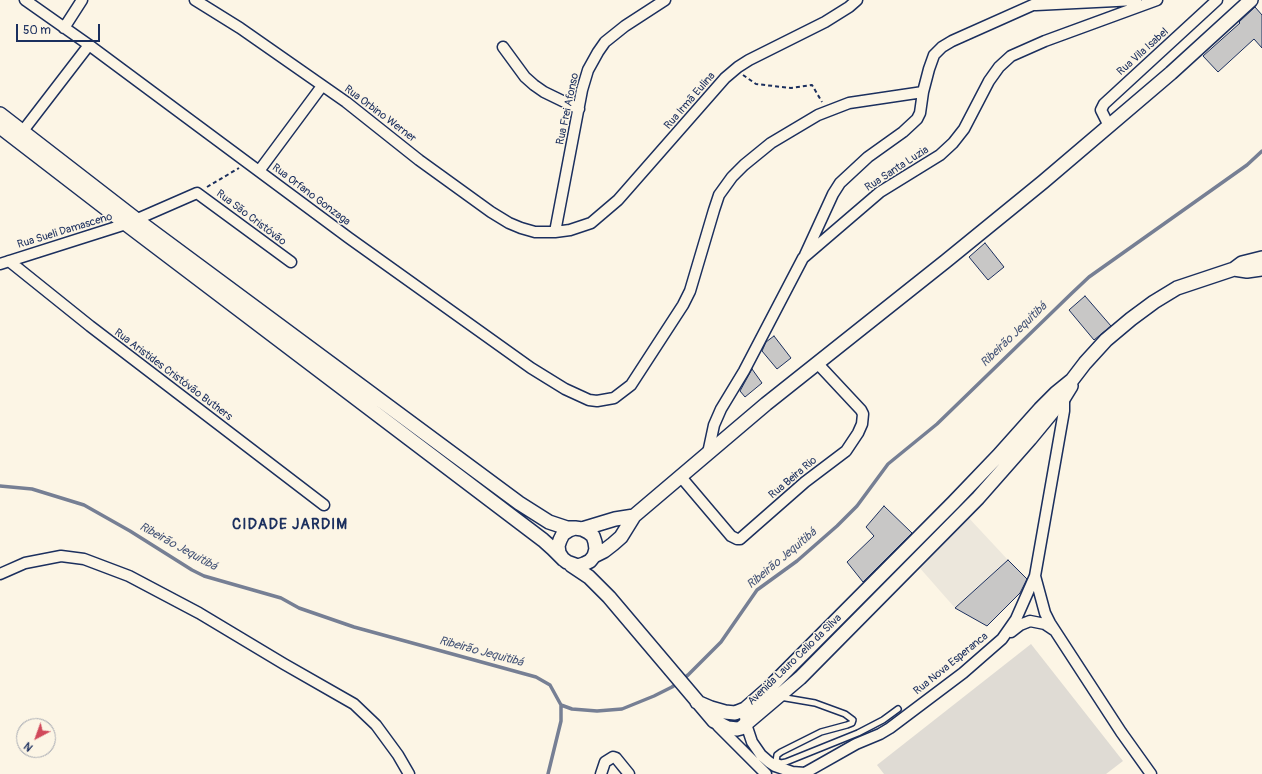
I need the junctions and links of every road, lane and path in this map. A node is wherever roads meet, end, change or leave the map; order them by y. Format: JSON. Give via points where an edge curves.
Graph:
{"nodes":[{"id":1,"x":25,"y":0,"type":"edge"},
{"id":2,"x":82,"y":0,"type":"edge"},
{"id":3,"x":195,"y":0,"type":"edge"},
{"id":4,"x":664,"y":0,"type":"edge"},
{"id":5,"x":858,"y":0,"type":"edge"},
{"id":6,"x":1044,"y":0,"type":"edge"},
{"id":7,"x":1136,"y":0,"type":"edge"},
{"id":8,"x":1157,"y":0,"type":"edge"},
{"id":9,"x":1217,"y":0,"type":"edge"},
{"id":10,"x":1251,"y":0,"type":"edge"},
{"id":11,"x":1034,"y":5,"type":"junction"},
{"id":12,"x":64,"y":28,"type":"junction"},
{"id":13,"x":89,"y":45,"type":"junction"},
{"id":14,"x":503,"y":47,"type":"dead end"},
{"id":15,"x":736,"y":69,"type":"junction"},
{"id":16,"x":322,"y":86,"type":"junction"},
{"id":17,"x":923,"y":92,"type":"junction"},
{"id":18,"x":579,"y":109,"type":"junction"},
{"id":19,"x":828,"y":111,"type":"junction"},
{"id":20,"x":0,"y":114,"type":"edge"},
{"id":21,"x":1109,"y":126,"type":"junction"},
{"id":22,"x":0,"y":127,"type":"edge"},
{"id":23,"x":19,"y":135,"type":"junction"},
{"id":24,"x":248,"y":163,"type":"junction"},
{"id":25,"x":259,"y":171,"type":"junction"},
{"id":26,"x":197,"y":193,"type":"junction"},
{"id":27,"x":132,"y":222,"type":"junction"},
{"id":28,"x":555,"y":232,"type":"junction"},
{"id":29,"x":804,"y":258,"type":"junction"},
{"id":30,"x":1262,"y":258,"type":"edge"},
{"id":31,"x":291,"y":262,"type":"dead end"},
{"id":32,"x":5,"y":263,"type":"edge"},
{"id":33,"x":1234,"y":269,"type":"junction"},
{"id":34,"x":1262,"y":269,"type":"edge"},
{"id":35,"x":818,"y":364,"type":"junction"},
{"id":36,"x":1060,"y":395,"type":"junction"},
{"id":37,"x":1025,"y":434,"type":"junction"},
{"id":38,"x":708,"y":453,"type":"junction"},
{"id":39,"x":681,"y":477,"type":"junction"},
{"id":40,"x":968,"y":488,"type":"junction"},
{"id":41,"x":978,"y":498,"type":"junction"},
{"id":42,"x":324,"y":505,"type":"dead end"},
{"id":43,"x":634,"y":516,"type":"junction"},
{"id":44,"x":578,"y":528,"type":"junction"},
{"id":45,"x":593,"y":557,"type":"junction"},
{"id":46,"x":567,"y":562,"type":"junction"},
{"id":47,"x":889,"y":568,"type":"junction"},
{"id":48,"x":0,"y":574,"type":"edge"},
{"id":49,"x":1035,"y":576,"type":"junction"},
{"id":50,"x":899,"y":577,"type":"junction"},
{"id":51,"x":610,"y":597,"type":"junction"},
{"id":52,"x":848,"y":608,"type":"junction"},
{"id":53,"x":859,"y":619,"type":"junction"},
{"id":54,"x":1056,"y":632,"type":"junction"},
{"id":55,"x":1002,"y":639,"type":"junction"},
{"id":56,"x":804,"y":652,"type":"junction"},
{"id":57,"x":816,"y":663,"type":"junction"},
{"id":58,"x":778,"y":697,"type":"junction"},
{"id":59,"x":694,"y":698,"type":"junction"},
{"id":60,"x":744,"y":709,"type":"junction"},
{"id":61,"x":898,"y":709,"type":"dead end"},
{"id":62,"x":714,"y":721,"type":"junction"},
{"id":63,"x":746,"y":724,"type":"junction"},
{"id":64,"x":767,"y":766,"type":"edge"},
{"id":65,"x":804,"y":773,"type":"edge"},
{"id":66,"x":408,"y":774,"type":"edge"},
{"id":67,"x":601,"y":774,"type":"edge"},
{"id":68,"x":629,"y":774,"type":"edge"},
{"id":69,"x":1151,"y":774,"type":"edge"}],
"edges":[{"from":1,"to":12,"type":"street","name":"Rua Orfano Gonzaga"},
{"from":2,"to":12,"type":"street"},
{"from":3,"to":16,"type":"street","name":"Rua Orbino Werner","via":[[240,28]]},
{"from":4,"to":18,"type":"street","name":"Rua Frei Afonso","via":[[624,26],[605,42],[588,70]]},
{"from":5,"to":15,"type":"street","name":"Rua Irmã Eulina","via":[[825,22]]},
{"from":6,"to":11,"type":"street"},
{"from":7,"to":11,"type":"street"},
{"from":8,"to":29,"type":"street","name":"Rua Santa Luzia","via":[[1011,56],[989,81],[964,130],[953,143],[940,155],[880,192]]},
{"from":9,"to":21,"type":"street","name":"Rua Vila Isabel","via":[[1104,104],[1101,110]]},
{"from":10,"to":21,"type":"street"},
{"from":11,"to":17,"type":"street","via":[[942,47],[934,55]]},
{"from":12,"to":13,"type":"street","name":"Rua Orfano Gonzaga"},
{"from":13,"to":23,"type":"street"},
{"from":13,"to":24,"type":"street","name":"Rua Orfano Gonzaga"},
{"from":14,"to":18,"type":"street","via":[[534,86]]},
{"from":15,"to":19,"type":"path","via":[[756,84],[791,88],[812,86]]},
{"from":15,"to":28,"type":"street","name":"Rua Irmã Eulina","via":[[725,78],[618,200],[591,223]]},
{"from":16,"to":25,"type":"street"},
{"from":16,"to":28,"type":"street","name":"Rua Orbino Werner","via":[[509,223],[535,232]]},
{"from":17,"to":19,"type":"street","via":[[849,103]]},
{"from":17,"to":29,"type":"street","via":[[920,113],[916,119],[840,183]]},
{"from":18,"to":28,"type":"street","name":"Rua Frei Afonso"},
{"from":19,"to":25,"type":"street","name":"Rua Orfano Gonzaga","via":[[771,142],[732,177],[719,195],[690,291],[679,312],[631,384],[614,398],[597,401],[588,400],[565,389],[531,368]]},
{"from":20,"to":23,"type":"street"},
{"from":21,"to":35,"type":"street"},
{"from":22,"to":23,"type":"street"},
{"from":23,"to":27,"type":"street"},
{"from":24,"to":25,"type":"street","name":"Rua Orfano Gonzaga"},
{"from":24,"to":26,"type":"path"},
{"from":26,"to":27,"type":"street","name":"Rua Sueli Damasceno"},
{"from":26,"to":31,"type":"street","name":"Rua São Cristóvão"},
{"from":27,"to":32,"type":"street","name":"Rua Sueli Damasceno"},
{"from":27,"to":44,"type":"street","via":[[519,503],[549,522],[567,528]]},
{"from":27,"to":46,"type":"street","via":[[543,540]]},
{"from":29,"to":38,"type":"street","name":"Rua Santa Luzia","via":[[721,409],[714,425]]},
{"from":30,"to":33,"type":"street","via":[[1242,263]]},
{"from":32,"to":42,"type":"street","name":"Rua Aristides Cristóvão Buthers"},
{"from":33,"to":34,"type":"street"},
{"from":33,"to":36,"type":"street","name":"Avenida Lauro Celio da Silva","via":[[1177,288],[1144,308],[1106,340]]},
{"from":35,"to":38,"type":"street"},
{"from":35,"to":39,"type":"street","name":"Rua Beira Rio","via":[[861,410],[862,424],[858,433],[846,451],[805,482],[740,539],[732,536]]},
{"from":36,"to":37,"type":"street","name":"Avenida Lauro Celio da Silva"},
{"from":36,"to":49,"type":"street","name":"Rua Nova Esperanca","via":[[1064,411]]},
{"from":37,"to":40,"type":"street","name":"Avenida Lauro Celio da Silva"},
{"from":37,"to":41,"type":"street","name":"Avenida Lauro Celio da Silva"},
{"from":38,"to":39,"type":"street"},
{"from":39,"to":43,"type":"street"},
{"from":40,"to":41,"type":"street"},
{"from":40,"to":47,"type":"street","name":"Avenida Lauro Celio da Silva"},
{"from":41,"to":50,"type":"street","name":"Avenida Lauro Celio da Silva"},
{"from":43,"to":44,"type":"street"},
{"from":43,"to":45,"type":"street","via":[[621,537]]},
{"from":44,"to":45,"type":"street","via":[[593,536],[596,549]]},
{"from":44,"to":46,"type":"street","via":[[563,534],[558,546],[559,553]]},
{"from":45,"to":46,"type":"street","via":[[578,566]]},
{"from":45,"to":51,"type":"street","via":[[600,582]]},
{"from":46,"to":51,"type":"street","via":[[589,577]]},
{"from":47,"to":50,"type":"street"},
{"from":47,"to":52,"type":"street","name":"Avenida Lauro Celio da Silva"},
{"from":48,"to":66,"type":"street","via":[[25,563],[62,556],[88,560],[129,576],[199,613],[354,704],[376,725],[398,755]]},
{"from":49,"to":54,"type":"street","via":[[1045,613]]},
{"from":49,"to":55,"type":"street","name":"Rua Nova Esperanca","via":[[1020,612]]},
{"from":50,"to":53,"type":"street","name":"Avenida Lauro Celio da Silva"},
{"from":51,"to":59,"type":"street"},
{"from":52,"to":53,"type":"street"},
{"from":52,"to":56,"type":"street","name":"Avenida Lauro Celio da Silva"},
{"from":53,"to":57,"type":"street","name":"Avenida Lauro Celio da Silva"},
{"from":54,"to":55,"type":"street","via":[[1045,624],[1030,621],[1020,625]]},
{"from":54,"to":69,"type":"street"},
{"from":55,"to":65,"type":"street","name":"Rua Nova Esperanca","via":[[963,673],[890,728]]},
{"from":56,"to":57,"type":"street"},
{"from":56,"to":60,"type":"street","name":"Avenida Lauro Celio da Silva"},
{"from":57,"to":58,"type":"street","name":"Avenida Lauro Celio da Silva"},
{"from":58,"to":63,"type":"street","name":"Avenida Lauro Celio da Silva"},
{"from":58,"to":64,"type":"lane","via":[[814,703],[845,714],[853,720],[852,723],[821,732],[781,752]]},
{"from":59,"to":60,"type":"street","name":"Avenida Lauro Celio da Silva","via":[[711,708],[725,712],[735,713]]},
{"from":59,"to":62,"type":"street"},
{"from":60,"to":63,"type":"street"},
{"from":61,"to":64,"type":"lane","via":[[858,733],[786,762]]},
{"from":62,"to":63,"type":"street","via":[[732,729],[741,728]]},
{"from":62,"to":64,"type":"street"},
{"from":63,"to":64,"type":"street","via":[[752,742]]},
{"from":64,"to":65,"type":"street"},
{"from":67,"to":68,"type":"street","via":[[605,762],[612,757],[616,758]]}]}
